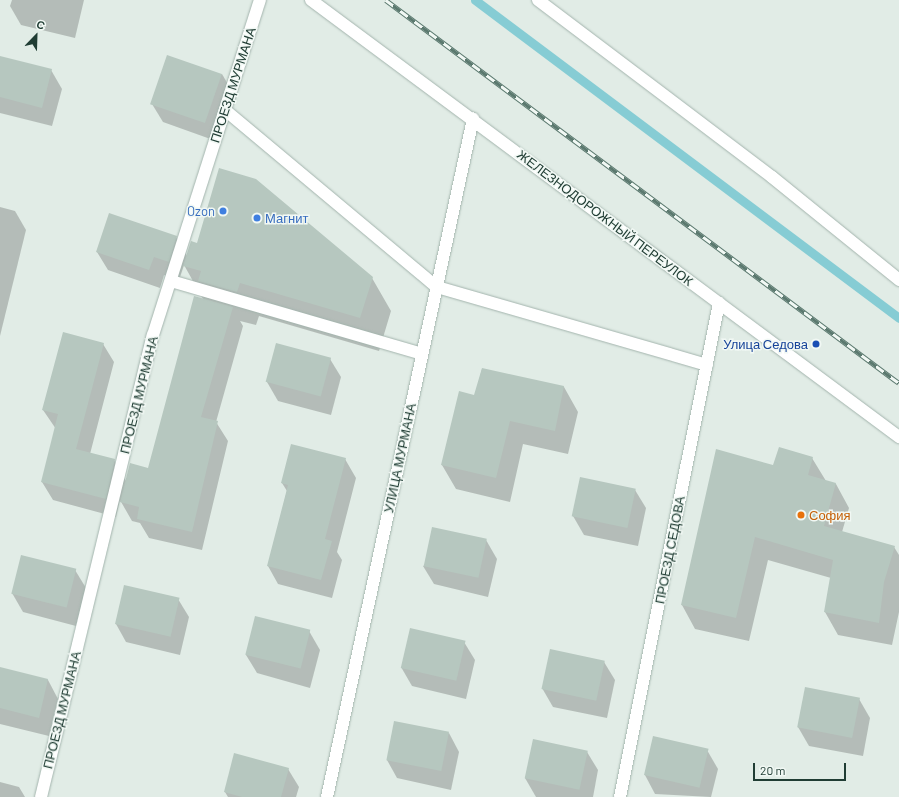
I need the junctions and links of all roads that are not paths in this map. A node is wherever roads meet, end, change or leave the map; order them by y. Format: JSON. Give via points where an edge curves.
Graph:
{"nodes":[{"id":1,"x":260,"y":0,"type":"edge"},
{"id":2,"x":311,"y":0,"type":"edge"},
{"id":3,"x":538,"y":0,"type":"edge"},
{"id":4,"x":225,"y":110,"type":"junction"},
{"id":5,"x":473,"y":119,"type":"junction"},
{"id":6,"x":899,"y":280,"type":"edge"},
{"id":7,"x":171,"y":281,"type":"junction"},
{"id":8,"x":436,"y":287,"type":"junction"},
{"id":9,"x":719,"y":303,"type":"junction"},
{"id":10,"x":422,"y":354,"type":"junction"},
{"id":11,"x":707,"y":365,"type":"junction"},
{"id":12,"x":899,"y":437,"type":"edge"},
{"id":13,"x":41,"y":797,"type":"edge"},
{"id":14,"x":327,"y":797,"type":"edge"},
{"id":15,"x":620,"y":797,"type":"edge"}],
"edges":[{"from":1,"to":4,"type":"street","name":"ПРОЕЗД МУРМАНА"},
{"from":2,"to":5,"type":"street","name":"ЖЕЛЕЗНОДОРОЖНЫЙ ПЕРЕУЛОК"},
{"from":3,"to":6,"type":"street","via":[[772,177]]},
{"from":4,"to":7,"type":"street","name":"ПРОЕЗД МУРМАНА"},
{"from":4,"to":8,"type":"street"},
{"from":5,"to":8,"type":"street","name":"УЛИЦА МУРМАНА"},
{"from":5,"to":9,"type":"street","name":"ЖЕЛЕЗНОДОРОЖНЫЙ ПЕРЕУЛОК"},
{"from":7,"to":10,"type":"street"},
{"from":7,"to":13,"type":"street","name":"ПРОЕЗД МУРМАНА","via":[[153,335]]},
{"from":8,"to":10,"type":"street","name":"УЛИЦА МУРМАНА"},
{"from":8,"to":11,"type":"street"},
{"from":9,"to":11,"type":"street","name":"ПРОЕЗД СЕДОВА"},
{"from":9,"to":12,"type":"street","name":"ЖЕЛЕЗНОДОРОЖНЫЙ ПЕРЕУЛОК"},
{"from":10,"to":14,"type":"street","name":"УЛИЦА МУРМАНА"},
{"from":11,"to":15,"type":"street","name":"ПРОЕЗД СЕДОВА"}]}
